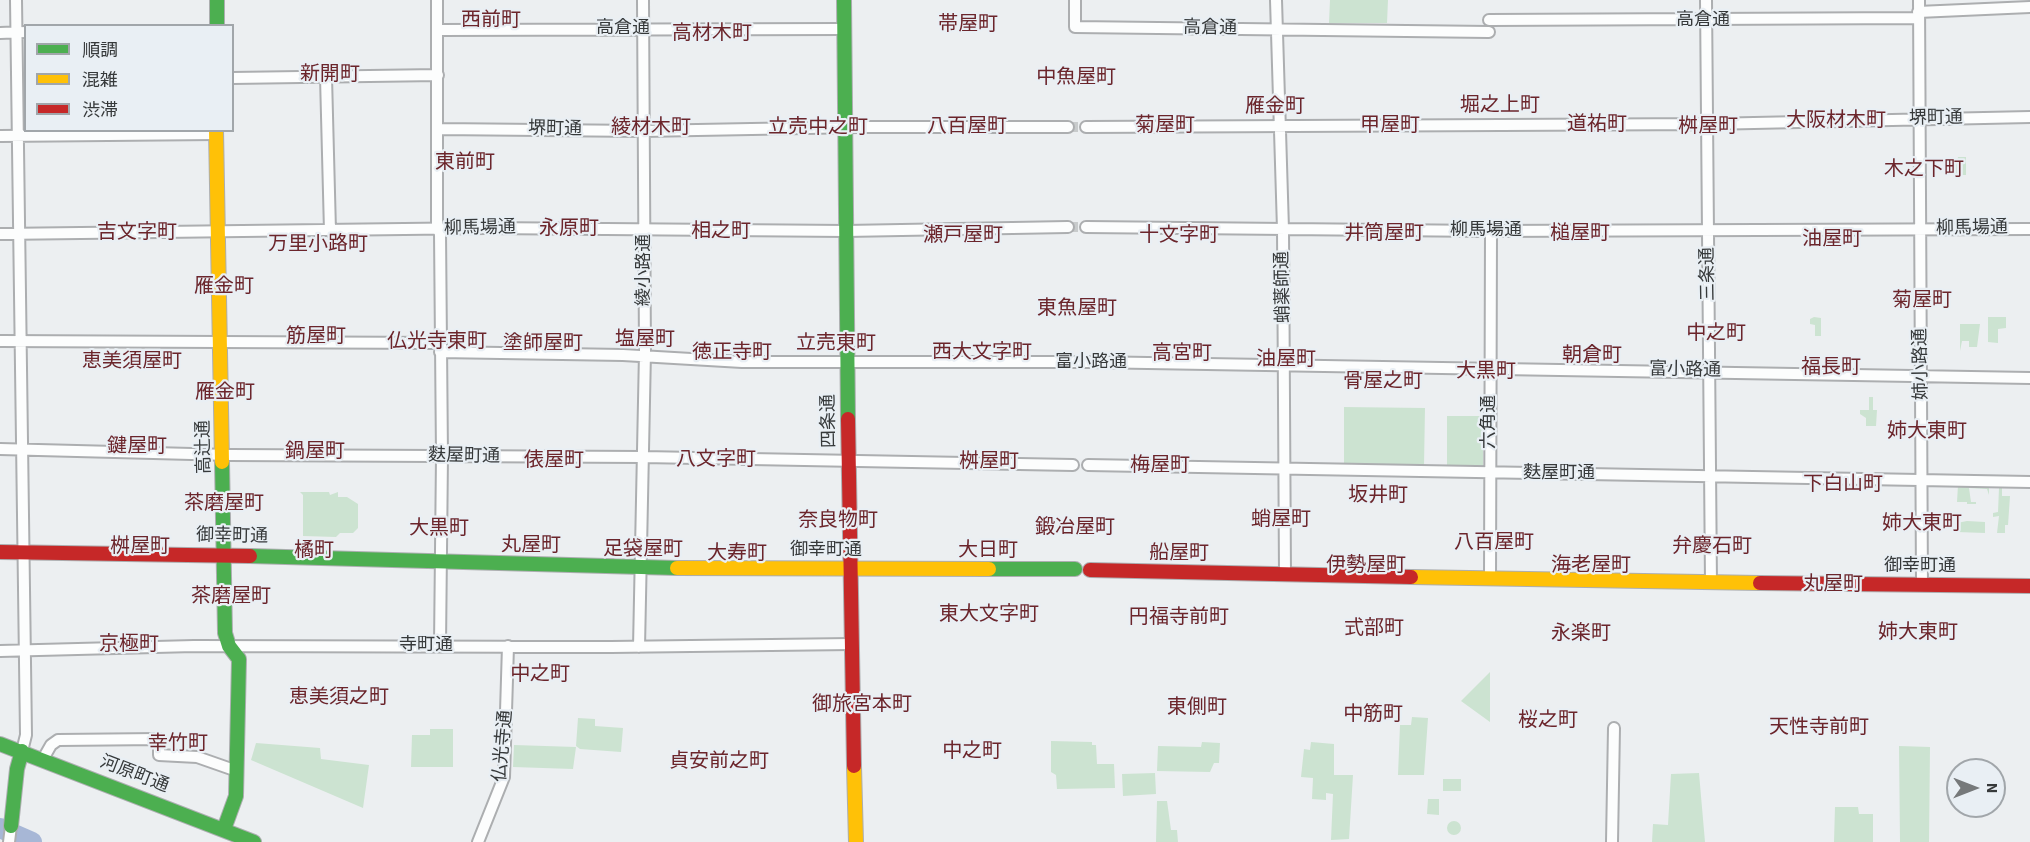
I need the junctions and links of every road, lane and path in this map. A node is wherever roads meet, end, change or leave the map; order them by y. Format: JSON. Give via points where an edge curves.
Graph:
{"nodes":[{"id":1,"x":16,"y":0,"type":"edge"},
{"id":2,"x":217,"y":0,"type":"edge"},
{"id":3,"x":437,"y":0,"type":"edge"},
{"id":4,"x":643,"y":0,"type":"edge"},
{"id":5,"x":844,"y":0,"type":"edge"},
{"id":6,"x":1075,"y":0,"type":"edge"},
{"id":7,"x":1276,"y":0,"type":"edge"},
{"id":8,"x":1706,"y":0,"type":"edge"},
{"id":9,"x":2030,"y":7,"type":"edge"},
{"id":10,"x":1918,"y":10,"type":"edge"},
{"id":11,"x":1488,"y":20,"type":"dead end"},
{"id":12,"x":1706,"y":21,"type":"junction"},
{"id":13,"x":217,"y":24,"type":"edge"},
{"id":14,"x":643,"y":29,"type":"junction"},
{"id":15,"x":844,"y":29,"type":"junction"},
{"id":16,"x":438,"y":30,"type":"junction"},
{"id":17,"x":1276,"y":30,"type":"junction"},
{"id":18,"x":21,"y":32,"type":"edge"},
{"id":19,"x":1489,"y":32,"type":"dead end"},
{"id":20,"x":0,"y":33,"type":"edge"},
{"id":21,"x":438,"y":75,"type":"junction"},
{"id":22,"x":326,"y":77,"type":"junction"},
{"id":23,"x":234,"y":78,"type":"edge"},
{"id":24,"x":2030,"y":117,"type":"edge"},
{"id":25,"x":1918,"y":120,"type":"junction"},
{"id":26,"x":1708,"y":123,"type":"junction"},
{"id":27,"x":845,"y":127,"type":"junction"},
{"id":28,"x":1068,"y":127,"type":"tunnel mouth"},
{"id":29,"x":1086,"y":127,"type":"tunnel mouth"},
{"id":30,"x":1280,"y":127,"type":"junction"},
{"id":31,"x":438,"y":129,"type":"junction"},
{"id":32,"x":643,"y":130,"type":"junction"},
{"id":33,"x":216,"y":132,"type":"edge"},
{"id":34,"x":0,"y":136,"type":"edge"},
{"id":35,"x":19,"y":136,"type":"junction"},
{"id":36,"x":1068,"y":227,"type":"tunnel mouth"},
{"id":37,"x":1086,"y":227,"type":"tunnel mouth"},
{"id":38,"x":644,"y":228,"type":"junction"},
{"id":39,"x":437,"y":229,"type":"junction"},
{"id":40,"x":1284,"y":229,"type":"junction"},
{"id":41,"x":2030,"y":229,"type":"edge"},
{"id":42,"x":1919,"y":230,"type":"junction"},
{"id":43,"x":217,"y":231,"type":"junction"},
{"id":44,"x":330,"y":231,"type":"junction"},
{"id":45,"x":846,"y":231,"type":"junction"},
{"id":46,"x":1491,"y":231,"type":"junction"},
{"id":47,"x":1709,"y":231,"type":"junction"},
{"id":48,"x":20,"y":233,"type":"junction"},
{"id":49,"x":0,"y":234,"type":"edge"},
{"id":50,"x":221,"y":340,"type":"junction"},
{"id":51,"x":0,"y":341,"type":"edge"},
{"id":52,"x":21,"y":341,"type":"junction"},
{"id":53,"x":441,"y":347,"type":"junction"},
{"id":54,"x":645,"y":356,"type":"junction"},
{"id":55,"x":847,"y":364,"type":"junction"},
{"id":56,"x":1285,"y":365,"type":"junction"},
{"id":57,"x":1490,"y":368,"type":"junction"},
{"id":58,"x":1711,"y":371,"type":"junction"},
{"id":59,"x":1923,"y":375,"type":"junction"},
{"id":60,"x":2030,"y":378,"type":"edge"},
{"id":61,"x":0,"y":449,"type":"edge"},
{"id":62,"x":24,"y":451,"type":"junction"},
{"id":63,"x":223,"y":455,"type":"junction"},
{"id":64,"x":442,"y":456,"type":"junction"},
{"id":65,"x":643,"y":457,"type":"junction"},
{"id":66,"x":848,"y":461,"type":"junction"},
{"id":67,"x":1073,"y":465,"type":"dead end"},
{"id":68,"x":1088,"y":465,"type":"dead end"},
{"id":69,"x":1286,"y":470,"type":"junction"},
{"id":70,"x":1490,"y":473,"type":"junction"},
{"id":71,"x":1710,"y":475,"type":"junction"},
{"id":72,"x":1923,"y":480,"type":"junction"},
{"id":73,"x":2030,"y":482,"type":"edge"},
{"id":74,"x":0,"y":552,"type":"edge"},
{"id":75,"x":25,"y":553,"type":"junction"},
{"id":76,"x":224,"y":554,"type":"junction"},
{"id":77,"x":441,"y":561,"type":"junction"},
{"id":78,"x":642,"y":568,"type":"junction"},
{"id":79,"x":849,"y":569,"type":"junction"},
{"id":80,"x":1075,"y":569,"type":"dead end"},
{"id":81,"x":1090,"y":570,"type":"dead end"},
{"id":82,"x":1285,"y":574,"type":"junction"},
{"id":83,"x":1490,"y":578,"type":"junction"},
{"id":84,"x":1711,"y":583,"type":"junction"},
{"id":85,"x":1922,"y":585,"type":"junction"},
{"id":86,"x":2030,"y":586,"type":"edge"},
{"id":87,"x":851,"y":644,"type":"junction"},
{"id":88,"x":440,"y":645,"type":"junction"},
{"id":89,"x":229,"y":646,"type":"junction"},
{"id":90,"x":508,"y":646,"type":"junction"},
{"id":91,"x":639,"y":647,"type":"junction"},
{"id":92,"x":25,"y":650,"type":"junction"},
{"id":93,"x":0,"y":651,"type":"edge"},
{"id":94,"x":1614,"y":728,"type":"dead end"},
{"id":95,"x":0,"y":744,"type":"edge"},
{"id":96,"x":22,"y":752,"type":"junction"},
{"id":97,"x":43,"y":759,"type":"junction"},
{"id":98,"x":237,"y":771,"type":"junction"},
{"id":99,"x":11,"y":826,"type":"joint"},
{"id":100,"x":226,"y":834,"type":"edge"},
{"id":101,"x":9,"y":842,"type":"edge"},
{"id":102,"x":254,"y":842,"type":"edge"},
{"id":103,"x":478,"y":842,"type":"edge"},
{"id":104,"x":856,"y":842,"type":"edge"},
{"id":105,"x":1611,"y":842,"type":"edge"}],
"edges":[{"from":1,"to":18,"type":"street"},
{"from":2,"to":13,"type":"street"},
{"from":3,"to":16,"type":"street"},
{"from":4,"to":14,"type":"street","name":"綾小路通"},
{"from":5,"to":15,"type":"street","name":"四条通"},
{"from":6,"to":17,"type":"street","name":"高倉通","via":[[1075,27]]},
{"from":7,"to":17,"type":"street","name":"蛸薬師通"},
{"from":8,"to":12,"type":"street","name":"三条通"},
{"from":9,"to":10,"type":"street","name":"高倉通"},
{"from":10,"to":12,"type":"street","name":"高倉通"},
{"from":10,"to":25,"type":"street","name":"姉小路通"},
{"from":11,"to":12,"type":"street","name":"高倉通"},
{"from":12,"to":26,"type":"street","name":"三条通"},
{"from":14,"to":15,"type":"street","name":"高倉通"},
{"from":14,"to":16,"type":"street","name":"高倉通"},
{"from":14,"to":32,"type":"street","name":"綾小路通"},
{"from":15,"to":27,"type":"street","name":"四条通"},
{"from":16,"to":21,"type":"street"},
{"from":17,"to":19,"type":"street","name":"高倉通"},
{"from":17,"to":30,"type":"street","name":"蛸薬師通"},
{"from":18,"to":20,"type":"street"},
{"from":18,"to":35,"type":"street"},
{"from":21,"to":22,"type":"street"},
{"from":21,"to":31,"type":"street"},
{"from":22,"to":23,"type":"street"},
{"from":22,"to":44,"type":"street"},
{"from":24,"to":25,"type":"street","name":"堺町通"},
{"from":25,"to":26,"type":"street","name":"堺町通"},
{"from":25,"to":42,"type":"street","name":"姉小路通"},
{"from":26,"to":30,"type":"street","name":"堺町通"},
{"from":26,"to":47,"type":"street","name":"三条通"},
{"from":27,"to":28,"type":"street","name":"堺町通"},
{"from":27,"to":32,"type":"street","name":"堺町通"},
{"from":27,"to":45,"type":"street","name":"四条通"},
{"from":29,"to":30,"type":"street","name":"堺町通"},
{"from":30,"to":40,"type":"street","name":"蛸薬師通"},
{"from":31,"to":32,"type":"street","name":"堺町通"},
{"from":31,"to":39,"type":"street"},
{"from":32,"to":38,"type":"street","name":"綾小路通"},
{"from":33,"to":35,"type":"street"},
{"from":33,"to":43,"type":"street","name":"高辻通"},
{"from":34,"to":35,"type":"street"},
{"from":35,"to":48,"type":"street"},
{"from":36,"to":45,"type":"street","name":"柳馬場通"},
{"from":37,"to":40,"type":"street","name":"柳馬場通"},
{"from":38,"to":39,"type":"street","name":"柳馬場通"},
{"from":38,"to":45,"type":"street","name":"柳馬場通"},
{"from":38,"to":54,"type":"street","name":"綾小路通"},
{"from":39,"to":44,"type":"street","name":"柳馬場通"},
{"from":39,"to":53,"type":"street"},
{"from":40,"to":46,"type":"street","name":"柳馬場通"},
{"from":40,"to":56,"type":"street","name":"蛸薬師通"},
{"from":41,"to":42,"type":"street","name":"柳馬場通"},
{"from":42,"to":47,"type":"street","name":"柳馬場通"},
{"from":42,"to":59,"type":"street","name":"姉小路通"},
{"from":43,"to":44,"type":"street","name":"柳馬場通"},
{"from":43,"to":48,"type":"street","name":"柳馬場通"},
{"from":43,"to":50,"type":"street","name":"高辻通"},
{"from":45,"to":55,"type":"street","name":"四条通"},
{"from":46,"to":47,"type":"street","name":"柳馬場通"},
{"from":46,"to":57,"type":"street","name":"六角通"},
{"from":47,"to":58,"type":"street","name":"三条通"},
{"from":48,"to":49,"type":"street","name":"柳馬場通"},
{"from":48,"to":52,"type":"street"},
{"from":50,"to":52,"type":"street","name":"富小路通"},
{"from":50,"to":53,"type":"street","name":"富小路通"},
{"from":50,"to":63,"type":"street","name":"高辻通"},
{"from":51,"to":52,"type":"street","name":"富小路通"},
{"from":52,"to":62,"type":"street"},
{"from":53,"to":54,"type":"street","name":"富小路通"},
{"from":53,"to":64,"type":"street"},
{"from":54,"to":55,"type":"street","name":"富小路通"},
{"from":54,"to":65,"type":"street","name":"綾小路通"},
{"from":55,"to":56,"type":"street","name":"富小路通"},
{"from":55,"to":66,"type":"street","name":"四条通"},
{"from":56,"to":57,"type":"street","name":"富小路通"},
{"from":56,"to":69,"type":"street","name":"蛸薬師通"},
{"from":57,"to":58,"type":"street","name":"富小路通"},
{"from":57,"to":70,"type":"street","name":"六角通"},
{"from":58,"to":59,"type":"street","name":"富小路通"},
{"from":58,"to":71,"type":"street","name":"三条通"},
{"from":59,"to":60,"type":"street","name":"富小路通"},
{"from":59,"to":72,"type":"street","name":"姉小路通"},
{"from":61,"to":62,"type":"street","name":"麩屋町通"},
{"from":62,"to":63,"type":"street","name":"麩屋町通"},
{"from":62,"to":75,"type":"street"},
{"from":63,"to":64,"type":"street","name":"麩屋町通"},
{"from":63,"to":76,"type":"street","name":"高辻通"},
{"from":64,"to":65,"type":"street","name":"麩屋町通"},
{"from":64,"to":77,"type":"street"},
{"from":65,"to":66,"type":"street","name":"麩屋町通"},
{"from":65,"to":78,"type":"street","name":"綾小路通"},
{"from":66,"to":67,"type":"street","name":"麩屋町通"},
{"from":66,"to":79,"type":"street","name":"四条通"},
{"from":68,"to":69,"type":"street","name":"麩屋町通"},
{"from":69,"to":70,"type":"street","name":"麩屋町通"},
{"from":69,"to":82,"type":"street","name":"蛸薬師通"},
{"from":70,"to":71,"type":"street","name":"麩屋町通"},
{"from":70,"to":83,"type":"street","name":"六角通"},
{"from":71,"to":72,"type":"street","name":"麩屋町通"},
{"from":71,"to":84,"type":"street","name":"三条通"},
{"from":72,"to":73,"type":"street","name":"麩屋町通"},
{"from":72,"to":85,"type":"street","name":"姉小路通"},
{"from":74,"to":75,"type":"street","name":"御幸町通"},
{"from":75,"to":76,"type":"street","name":"御幸町通"},
{"from":75,"to":92,"type":"street"},
{"from":76,"to":77,"type":"street","name":"御幸町通"},
{"from":76,"to":89,"type":"street","name":"高辻通","via":[[225,633]]},
{"from":77,"to":78,"type":"street","name":"御幸町通"},
{"from":77,"to":88,"type":"street"},
{"from":78,"to":79,"type":"street","name":"御幸町通"},
{"from":78,"to":91,"type":"street","name":"綾小路通"},
{"from":79,"to":80,"type":"street","name":"御幸町通"},
{"from":79,"to":87,"type":"street","name":"四条通"},
{"from":81,"to":82,"type":"street","name":"御幸町通"},
{"from":82,"to":83,"type":"street","name":"御幸町通"},
{"from":83,"to":84,"type":"street","name":"御幸町通"},
{"from":84,"to":85,"type":"street","name":"御幸町通"},
{"from":85,"to":86,"type":"street","name":"御幸町通"},
{"from":87,"to":91,"type":"street","name":"寺町通"},
{"from":87,"to":104,"type":"street","name":"四条通"},
{"from":88,"to":89,"type":"street","name":"寺町通"},
{"from":88,"to":90,"type":"street","name":"寺町通"},
{"from":89,"to":92,"type":"street","name":"寺町通"},
{"from":89,"to":98,"type":"street","name":"高辻通","via":[[239,659]]},
{"from":90,"to":91,"type":"street","name":"寺町通"},
{"from":90,"to":103,"type":"street","name":"仏光寺通","via":[[504,777]]},
{"from":92,"to":93,"type":"street","name":"寺町通"},
{"from":92,"to":96,"type":"street","via":[[26,735]]},
{"from":94,"to":105,"type":"street"},
{"from":95,"to":96,"type":"street","name":"河原町通"},
{"from":96,"to":97,"type":"street","name":"河原町通"},
{"from":96,"to":99,"type":"street"},
{"from":97,"to":98,"type":"street","via":[[58,740],[159,739],[159,755],[197,756]]},
{"from":97,"to":100,"type":"street","name":"河原町通"},
{"from":98,"to":100,"type":"street","name":"高辻通","via":[[236,796]]},
{"from":99,"to":101,"type":"street"},
{"from":100,"to":102,"type":"street","name":"河原町通"}]}
